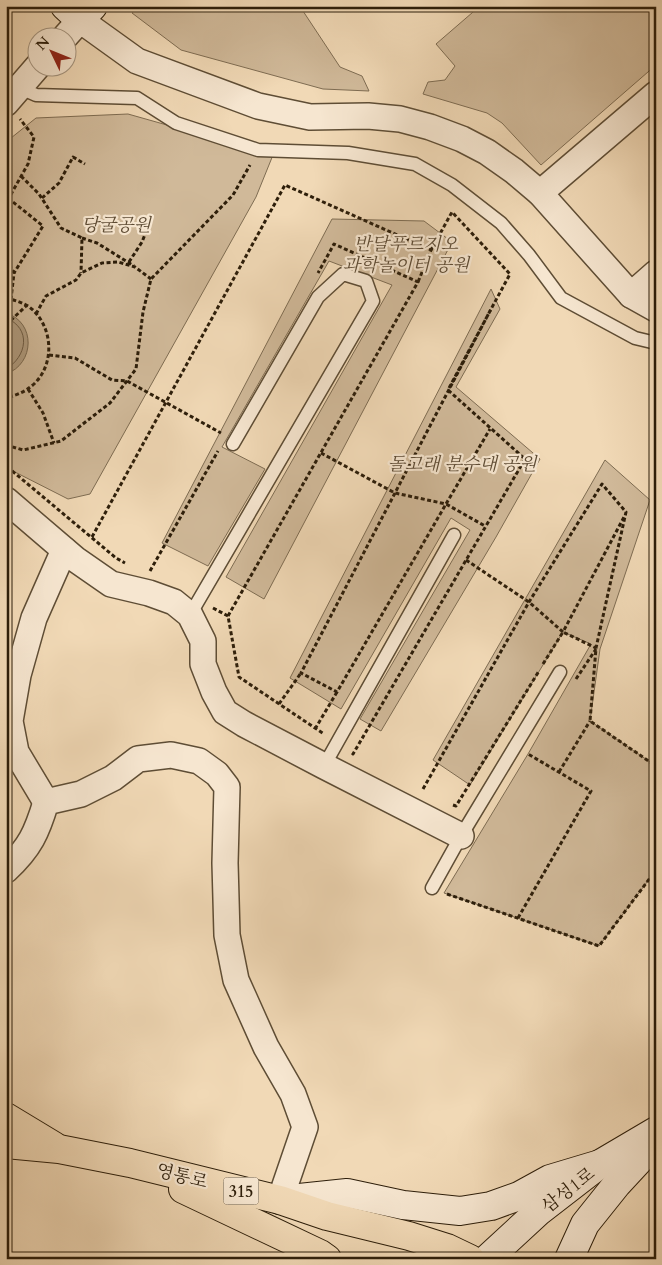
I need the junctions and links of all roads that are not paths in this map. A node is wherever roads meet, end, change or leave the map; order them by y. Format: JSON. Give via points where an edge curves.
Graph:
{"nodes":[{"id":1,"x":76,"y":17,"type":"edge"},
{"id":2,"x":28,"y":77,"type":"edge"},
{"id":3,"x":656,"y":94,"type":"edge"},
{"id":4,"x":11,"y":97,"type":"edge"},
{"id":5,"x":540,"y":193,"type":"junction"},
{"id":6,"x":656,"y":273,"type":"edge"},
{"id":7,"x":631,"y":295,"type":"junction"},
{"id":8,"x":656,"y":309,"type":"edge"},
{"id":9,"x":656,"y":343,"type":"edge"},
{"id":10,"x":230,"y":440,"type":"road end"},
{"id":11,"x":6,"y":500,"type":"edge"},
{"id":12,"x":454,"y":535,"type":"dead end"},
{"id":13,"x":64,"y":550,"type":"junction"},
{"id":14,"x":194,"y":608,"type":"junction"},
{"id":15,"x":560,"y":672,"type":"dead end"},
{"id":16,"x":324,"y":766,"type":"junction"},
{"id":17,"x":46,"y":802,"type":"junction"},
{"id":18,"x":461,"y":836,"type":"junction"},
{"id":19,"x":6,"y":870,"type":"edge"},
{"id":20,"x":432,"y":888,"type":"dead end"},
{"id":21,"x":6,"y":1117,"type":"edge"},
{"id":22,"x":656,"y":1131,"type":"edge"},
{"id":23,"x":656,"y":1142,"type":"edge"},
{"id":24,"x":6,"y":1144,"type":"edge"},
{"id":25,"x":59,"y":1149,"type":"junction"},
{"id":26,"x":130,"y":1163,"type":"junction"},
{"id":27,"x":600,"y":1164,"type":"junction"},
{"id":28,"x":280,"y":1200,"type":"junction"},
{"id":29,"x":327,"y":1259,"type":"edge"},
{"id":30,"x":470,"y":1259,"type":"edge"},
{"id":31,"x":487,"y":1259,"type":"edge"},
{"id":32,"x":569,"y":1259,"type":"edge"}],
"edges":[{"from":1,"to":5,"type":"street","via":[[137,61],[258,106],[310,117],[368,116],[400,120],[462,138],[494,157]]},
{"from":2,"to":4,"type":"street"},
{"from":3,"to":5,"type":"street"},
{"from":4,"to":9,"type":"lane","via":[[137,98],[176,122],[258,150],[348,153],[415,164],[452,185],[501,223],[561,298],[635,338]]},
{"from":5,"to":7,"type":"street"},
{"from":6,"to":7,"type":"street"},
{"from":7,"to":8,"type":"street"},
{"from":10,"to":14,"type":"lane","via":[[318,297],[343,274],[366,281],[373,302]]},
{"from":11,"to":13,"type":"street"},
{"from":12,"to":16,"type":"lane"},
{"from":13,"to":14,"type":"street","via":[[111,584]]},
{"from":13,"to":17,"type":"street","via":[[34,618],[18,675],[10,721],[16,752]]},
{"from":14,"to":16,"type":"street","via":[[203,641],[203,664],[224,712]]},
{"from":15,"to":18,"type":"lane"},
{"from":16,"to":18,"type":"street"},
{"from":17,"to":19,"type":"street","via":[[38,826],[22,855]]},
{"from":17,"to":28,"type":"street","via":[[81,794],[113,778],[138,759],[171,755],[199,761],[228,787],[227,935],[236,980],[266,1047],[293,1094],[305,1126]]},
{"from":18,"to":20,"type":"lane"},
{"from":21,"to":25,"type":"main road"},
{"from":22,"to":27,"type":"main road","name":"삼성1로"},
{"from":23,"to":32,"type":"main road","via":[[585,1224]]},
{"from":24,"to":25,"type":"main road","name":"영통로","number":"315"},
{"from":25,"to":26,"type":"main road","name":"영통로","number":"315"},
{"from":26,"to":28,"type":"main road","name":"영통로","number":"315"},
{"from":26,"to":29,"type":"main road","number":"315"},
{"from":27,"to":28,"type":"main road","via":[[550,1179],[492,1206],[460,1211],[403,1205],[347,1194]]},
{"from":27,"to":31,"type":"main road","name":"삼성1로","via":[[538,1212]]},
{"from":28,"to":30,"type":"main road","name":"영통로","number":"315","via":[[327,1216],[410,1236]]}]}
